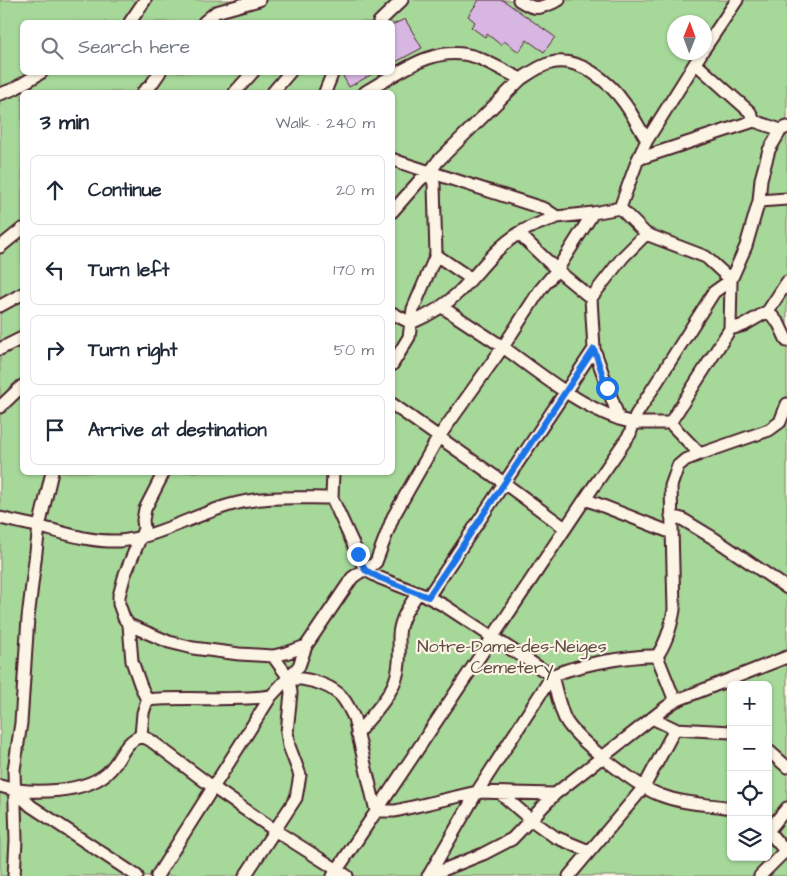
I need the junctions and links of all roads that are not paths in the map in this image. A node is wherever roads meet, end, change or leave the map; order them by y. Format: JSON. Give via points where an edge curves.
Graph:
{"nodes":[{"id":1,"x":145,"y":0,"type":"edge"},
{"id":2,"x":259,"y":0,"type":"edge"},
{"id":3,"x":402,"y":0,"type":"edge"},
{"id":4,"x":519,"y":0,"type":"edge"},
{"id":5,"x":559,"y":0,"type":"edge"},
{"id":6,"x":737,"y":0,"type":"edge"},
{"id":7,"x":131,"y":20,"type":"edge"},
{"id":8,"x":206,"y":20,"type":"edge"},
{"id":9,"x":381,"y":20,"type":"edge"},
{"id":10,"x":712,"y":37,"type":"edge"},
{"id":11,"x":697,"y":60,"type":"edge"},
{"id":12,"x":695,"y":63,"type":"junction"},
{"id":13,"x":37,"y":75,"type":"edge"},
{"id":14,"x":158,"y":75,"type":"edge"},
{"id":15,"x":250,"y":75,"type":"edge"},
{"id":16,"x":287,"y":75,"type":"edge"},
{"id":17,"x":332,"y":75,"type":"edge"},
{"id":18,"x":395,"y":75,"type":"edge"},
{"id":19,"x":395,"y":75,"type":"edge"},
{"id":20,"x":521,"y":79,"type":"junction"},
{"id":21,"x":145,"y":90,"type":"edge"},
{"id":22,"x":237,"y":90,"type":"edge"},
{"id":23,"x":274,"y":90,"type":"edge"},
{"id":24,"x":326,"y":90,"type":"edge"},
{"id":25,"x":369,"y":90,"type":"edge"},
{"id":26,"x":0,"y":94,"type":"edge"},
{"id":27,"x":754,"y":121,"type":"junction"},
{"id":28,"x":784,"y":128,"type":"edge"},
{"id":29,"x":647,"y":140,"type":"junction"},
{"id":30,"x":638,"y":159,"type":"junction"},
{"id":31,"x":395,"y":160,"type":"edge"},
{"id":32,"x":430,"y":172,"type":"junction"},
{"id":33,"x":787,"y":199,"type":"edge"},
{"id":34,"x":759,"y":201,"type":"junction"},
{"id":35,"x":620,"y":208,"type":"junction"},
{"id":36,"x":395,"y":209,"type":"edge"},
{"id":37,"x":593,"y":213,"type":"junction"},
{"id":38,"x":557,"y":216,"type":"junction"},
{"id":39,"x":20,"y":230,"type":"edge"},
{"id":40,"x":518,"y":234,"type":"junction"},
{"id":41,"x":646,"y":234,"type":"junction"},
{"id":42,"x":0,"y":247,"type":"edge"},
{"id":43,"x":436,"y":254,"type":"junction"},
{"id":44,"x":557,"y":270,"type":"junction"},
{"id":45,"x":470,"y":278,"type":"junction"},
{"id":46,"x":730,"y":280,"type":"junction"},
{"id":47,"x":787,"y":282,"type":"edge"},
{"id":48,"x":20,"y":295,"type":"edge"},
{"id":49,"x":591,"y":298,"type":"junction"},
{"id":50,"x":0,"y":306,"type":"edge"},
{"id":51,"x":442,"y":307,"type":"junction"},
{"id":52,"x":768,"y":311,"type":"junction"},
{"id":53,"x":395,"y":315,"type":"edge"},
{"id":54,"x":411,"y":323,"type":"junction"},
{"id":55,"x":730,"y":329,"type":"junction"},
{"id":56,"x":20,"y":339,"type":"edge"},
{"id":57,"x":787,"y":341,"type":"edge"},
{"id":58,"x":503,"y":347,"type":"junction"},
{"id":59,"x":0,"y":349,"type":"edge"},
{"id":60,"x":594,"y":349,"type":"junction"},
{"id":61,"x":395,"y":360,"type":"edge"},
{"id":62,"x":20,"y":388,"type":"edge"},
{"id":63,"x":565,"y":391,"type":"junction"},
{"id":64,"x":787,"y":404,"type":"edge"},
{"id":65,"x":395,"y":406,"type":"edge"},
{"id":66,"x":0,"y":407,"type":"edge"},
{"id":67,"x":619,"y":419,"type":"junction"},
{"id":68,"x":634,"y":423,"type":"junction"},
{"id":69,"x":670,"y":423,"type":"junction"},
{"id":70,"x":783,"y":427,"type":"edge"},
{"id":71,"x":438,"y":438,"type":"junction"},
{"id":72,"x":700,"y":454,"type":"junction"},
{"id":73,"x":51,"y":475,"type":"edge"},
{"id":74,"x":162,"y":475,"type":"edge"},
{"id":75,"x":333,"y":475,"type":"edge"},
{"id":76,"x":504,"y":483,"type":"junction"},
{"id":77,"x":332,"y":498,"type":"junction"},
{"id":78,"x":584,"y":499,"type":"junction"},
{"id":79,"x":671,"y":516,"type":"junction"},
{"id":80,"x":0,"y":518,"type":"edge"},
{"id":81,"x":39,"y":527,"type":"junction"},
{"id":82,"x":565,"y":528,"type":"junction"},
{"id":83,"x":672,"y":533,"type":"junction"},
{"id":84,"x":142,"y":536,"type":"junction"},
{"id":85,"x":365,"y":570,"type":"junction"},
{"id":86,"x":787,"y":588,"type":"edge"},
{"id":87,"x":423,"y":595,"type":"junction"},
{"id":88,"x":129,"y":625,"type":"junction"},
{"id":89,"x":492,"y":636,"type":"junction"},
{"id":90,"x":306,"y":646,"type":"junction"},
{"id":91,"x":273,"y":656,"type":"junction"},
{"id":92,"x":657,"y":656,"type":"junction"},
{"id":93,"x":786,"y":659,"type":"edge"},
{"id":94,"x":552,"y":676,"type":"junction"},
{"id":95,"x":289,"y":678,"type":"junction"},
{"id":96,"x":271,"y":696,"type":"junction"},
{"id":97,"x":147,"y":700,"type":"junction"},
{"id":98,"x":675,"y":702,"type":"junction"},
{"id":99,"x":652,"y":718,"type":"junction"},
{"id":100,"x":675,"y":729,"type":"junction"},
{"id":101,"x":727,"y":732,"type":"edge"},
{"id":102,"x":358,"y":734,"type":"junction"},
{"id":103,"x":141,"y":736,"type":"junction"},
{"id":104,"x":772,"y":753,"type":"edge"},
{"id":105,"x":603,"y":757,"type":"junction"},
{"id":106,"x":787,"y":766,"type":"edge"},
{"id":107,"x":0,"y":786,"type":"edge"},
{"id":108,"x":644,"y":787,"type":"junction"},
{"id":109,"x":214,"y":788,"type":"junction"},
{"id":110,"x":15,"y":791,"type":"junction"},
{"id":111,"x":477,"y":792,"type":"junction"},
{"id":112,"x":500,"y":793,"type":"junction"},
{"id":113,"x":555,"y":794,"type":"junction"},
{"id":114,"x":727,"y":807,"type":"edge"},
{"id":115,"x":787,"y":808,"type":"edge"},
{"id":116,"x":376,"y":811,"type":"junction"},
{"id":117,"x":530,"y":819,"type":"junction"},
{"id":118,"x":772,"y":826,"type":"edge"},
{"id":119,"x":276,"y":831,"type":"junction"},
{"id":120,"x":772,"y":836,"type":"edge"},
{"id":121,"x":589,"y":851,"type":"junction"},
{"id":122,"x":786,"y":852,"type":"edge"},
{"id":123,"x":339,"y":874,"type":"edge"},
{"id":124,"x":14,"y":876,"type":"edge"},
{"id":125,"x":137,"y":876,"type":"edge"},
{"id":126,"x":157,"y":876,"type":"edge"},
{"id":127,"x":245,"y":876,"type":"edge"},
{"id":128,"x":429,"y":876,"type":"edge"},
{"id":129,"x":570,"y":876,"type":"edge"},
{"id":130,"x":760,"y":876,"type":"edge"}],
"edges":[{"from":1,"to":7,"type":"lane"},
{"from":2,"to":8,"type":"lane","via":[[216,12]]},
{"from":3,"to":9,"type":"lane"},
{"from":4,"to":5,"type":"lane","via":[[531,8]]},
{"from":6,"to":10,"type":"lane"},
{"from":11,"to":12,"type":"lane"},
{"from":12,"to":27,"type":"lane","via":[[750,112]]},
{"from":12,"to":29,"type":"lane"},
{"from":13,"to":26,"type":"lane"},
{"from":14,"to":21,"type":"lane"},
{"from":15,"to":22,"type":"lane"},
{"from":16,"to":23,"type":"lane"},
{"from":17,"to":24,"type":"lane"},
{"from":18,"to":25,"type":"lane"},
{"from":19,"to":20,"type":"lane","via":[[425,58],[454,53],[474,57]]},
{"from":20,"to":29,"type":"lane","via":[[550,63],[575,64],[605,81],[624,103]]},
{"from":20,"to":32,"type":"lane"},
{"from":27,"to":28,"type":"lane"},
{"from":27,"to":30,"type":"lane"},
{"from":28,"to":34,"type":"lane","via":[[769,150]]},
{"from":29,"to":30,"type":"lane"},
{"from":30,"to":35,"type":"lane"},
{"from":31,"to":32,"type":"lane"},
{"from":32,"to":36,"type":"lane"},
{"from":32,"to":38,"type":"lane","via":[[545,209]]},
{"from":32,"to":43,"type":"lane","via":[[434,184]]},
{"from":33,"to":34,"type":"lane"},
{"from":34,"to":46,"type":"lane","via":[[746,246]]},
{"from":35,"to":37,"type":"lane"},
{"from":35,"to":41,"type":"lane"},
{"from":37,"to":38,"type":"lane"},
{"from":37,"to":44,"type":"lane"},
{"from":38,"to":40,"type":"lane"},
{"from":39,"to":42,"type":"lane"},
{"from":40,"to":44,"type":"lane"},
{"from":40,"to":45,"type":"lane"},
{"from":41,"to":46,"type":"lane","via":[[706,256]]},
{"from":41,"to":49,"type":"lane"},
{"from":43,"to":45,"type":"lane"},
{"from":43,"to":54,"type":"lane","via":[[413,309]]},
{"from":44,"to":49,"type":"lane"},
{"from":44,"to":58,"type":"lane"},
{"from":45,"to":51,"type":"lane"},
{"from":46,"to":55,"type":"lane"},
{"from":46,"to":68,"type":"lane","via":[[714,292]]},
{"from":47,"to":52,"type":"lane"},
{"from":48,"to":50,"type":"lane"},
{"from":49,"to":60,"type":"lane"},
{"from":51,"to":54,"type":"lane"},
{"from":51,"to":58,"type":"lane"},
{"from":52,"to":55,"type":"lane"},
{"from":52,"to":57,"type":"lane"},
{"from":53,"to":54,"type":"lane"},
{"from":54,"to":61,"type":"lane","via":[[409,337]]},
{"from":55,"to":69,"type":"lane"},
{"from":56,"to":59,"type":"lane"},
{"from":58,"to":63,"type":"lane"},
{"from":58,"to":71,"type":"lane"},
{"from":60,"to":63,"type":"lane"},
{"from":60,"to":67,"type":"lane"},
{"from":62,"to":66,"type":"lane"},
{"from":63,"to":67,"type":"lane"},
{"from":63,"to":76,"type":"lane"},
{"from":64,"to":70,"type":"lane"},
{"from":65,"to":71,"type":"lane"},
{"from":67,"to":68,"type":"lane"},
{"from":68,"to":69,"type":"lane"},
{"from":68,"to":78,"type":"lane","via":[[630,434]]},
{"from":69,"to":72,"type":"lane"},
{"from":70,"to":72,"type":"lane"},
{"from":71,"to":76,"type":"lane"},
{"from":71,"to":85,"type":"lane","via":[[393,517],[376,562]]},
{"from":72,"to":79,"type":"lane","via":[[678,466],[671,486]]},
{"from":73,"to":81,"type":"lane"},
{"from":74,"to":84,"type":"lane","via":[[145,509]]},
{"from":75,"to":77,"type":"lane"},
{"from":76,"to":82,"type":"lane"},
{"from":76,"to":87,"type":"lane"},
{"from":77,"to":84,"type":"lane","via":[[253,500],[200,514]]},
{"from":77,"to":85,"type":"lane"},
{"from":78,"to":82,"type":"lane"},
{"from":78,"to":83,"type":"lane"},
{"from":79,"to":83,"type":"lane"},
{"from":79,"to":86,"type":"lane","via":[[682,519]]},
{"from":80,"to":81,"type":"lane"},
{"from":81,"to":84,"type":"lane","via":[[80,539],[102,541]]},
{"from":81,"to":110,"type":"lane","via":[[14,770]]},
{"from":82,"to":89,"type":"lane"},
{"from":83,"to":92,"type":"lane","via":[[674,610],[672,625]]},
{"from":84,"to":88,"type":"lane","via":[[119,596],[119,604]]},
{"from":85,"to":87,"type":"lane"},
{"from":85,"to":90,"type":"lane","via":[[352,578]]},
{"from":87,"to":89,"type":"lane"},
{"from":87,"to":102,"type":"lane","via":[[403,620],[396,680]]},
{"from":88,"to":91,"type":"lane","via":[[193,648]]},
{"from":88,"to":97,"type":"lane","via":[[132,661]]},
{"from":89,"to":94,"type":"lane"},
{"from":89,"to":116,"type":"lane"},
{"from":90,"to":91,"type":"lane"},
{"from":90,"to":95,"type":"lane","via":[[299,666]]},
{"from":91,"to":95,"type":"lane"},
{"from":92,"to":94,"type":"lane","via":[[565,669]]},
{"from":92,"to":98,"type":"lane"},
{"from":93,"to":98,"type":"lane"},
{"from":94,"to":105,"type":"lane","via":[[565,720]]},
{"from":94,"to":111,"type":"lane"},
{"from":95,"to":96,"type":"lane"},
{"from":95,"to":102,"type":"lane","via":[[303,678],[339,694],[351,712]]},
{"from":95,"to":119,"type":"lane","via":[[291,693],[286,732],[300,775],[299,788]]},
{"from":96,"to":97,"type":"lane"},
{"from":96,"to":109,"type":"lane"},
{"from":97,"to":103,"type":"lane"},
{"from":98,"to":99,"type":"lane"},
{"from":99,"to":100,"type":"lane"},
{"from":99,"to":105,"type":"lane"},
{"from":100,"to":101,"type":"lane"},
{"from":100,"to":108,"type":"lane"},
{"from":102,"to":116,"type":"lane"},
{"from":103,"to":109,"type":"lane"},
{"from":103,"to":110,"type":"lane","via":[[126,745],[100,780],[69,790]]},
{"from":104,"to":106,"type":"lane"},
{"from":105,"to":108,"type":"lane"},
{"from":105,"to":113,"type":"lane"},
{"from":107,"to":110,"type":"lane"},
{"from":108,"to":114,"type":"lane","via":[[680,801]]},
{"from":108,"to":121,"type":"lane"},
{"from":109,"to":119,"type":"lane"},
{"from":109,"to":126,"type":"lane"},
{"from":110,"to":124,"type":"lane"},
{"from":110,"to":125,"type":"lane","via":[[32,806]]},
{"from":111,"to":112,"type":"lane"},
{"from":111,"to":116,"type":"lane","via":[[395,811]]},
{"from":111,"to":128,"type":"lane"},
{"from":112,"to":113,"type":"lane"},
{"from":112,"to":117,"type":"lane"},
{"from":113,"to":117,"type":"lane"},
{"from":115,"to":118,"type":"lane"},
{"from":116,"to":123,"type":"lane"},
{"from":117,"to":121,"type":"lane","via":[[555,837]]},
{"from":117,"to":128,"type":"lane","via":[[512,838]]},
{"from":119,"to":123,"type":"lane"},
{"from":119,"to":127,"type":"lane"},
{"from":120,"to":122,"type":"lane"},
{"from":121,"to":129,"type":"lane"},
{"from":122,"to":130,"type":"lane"}]}
